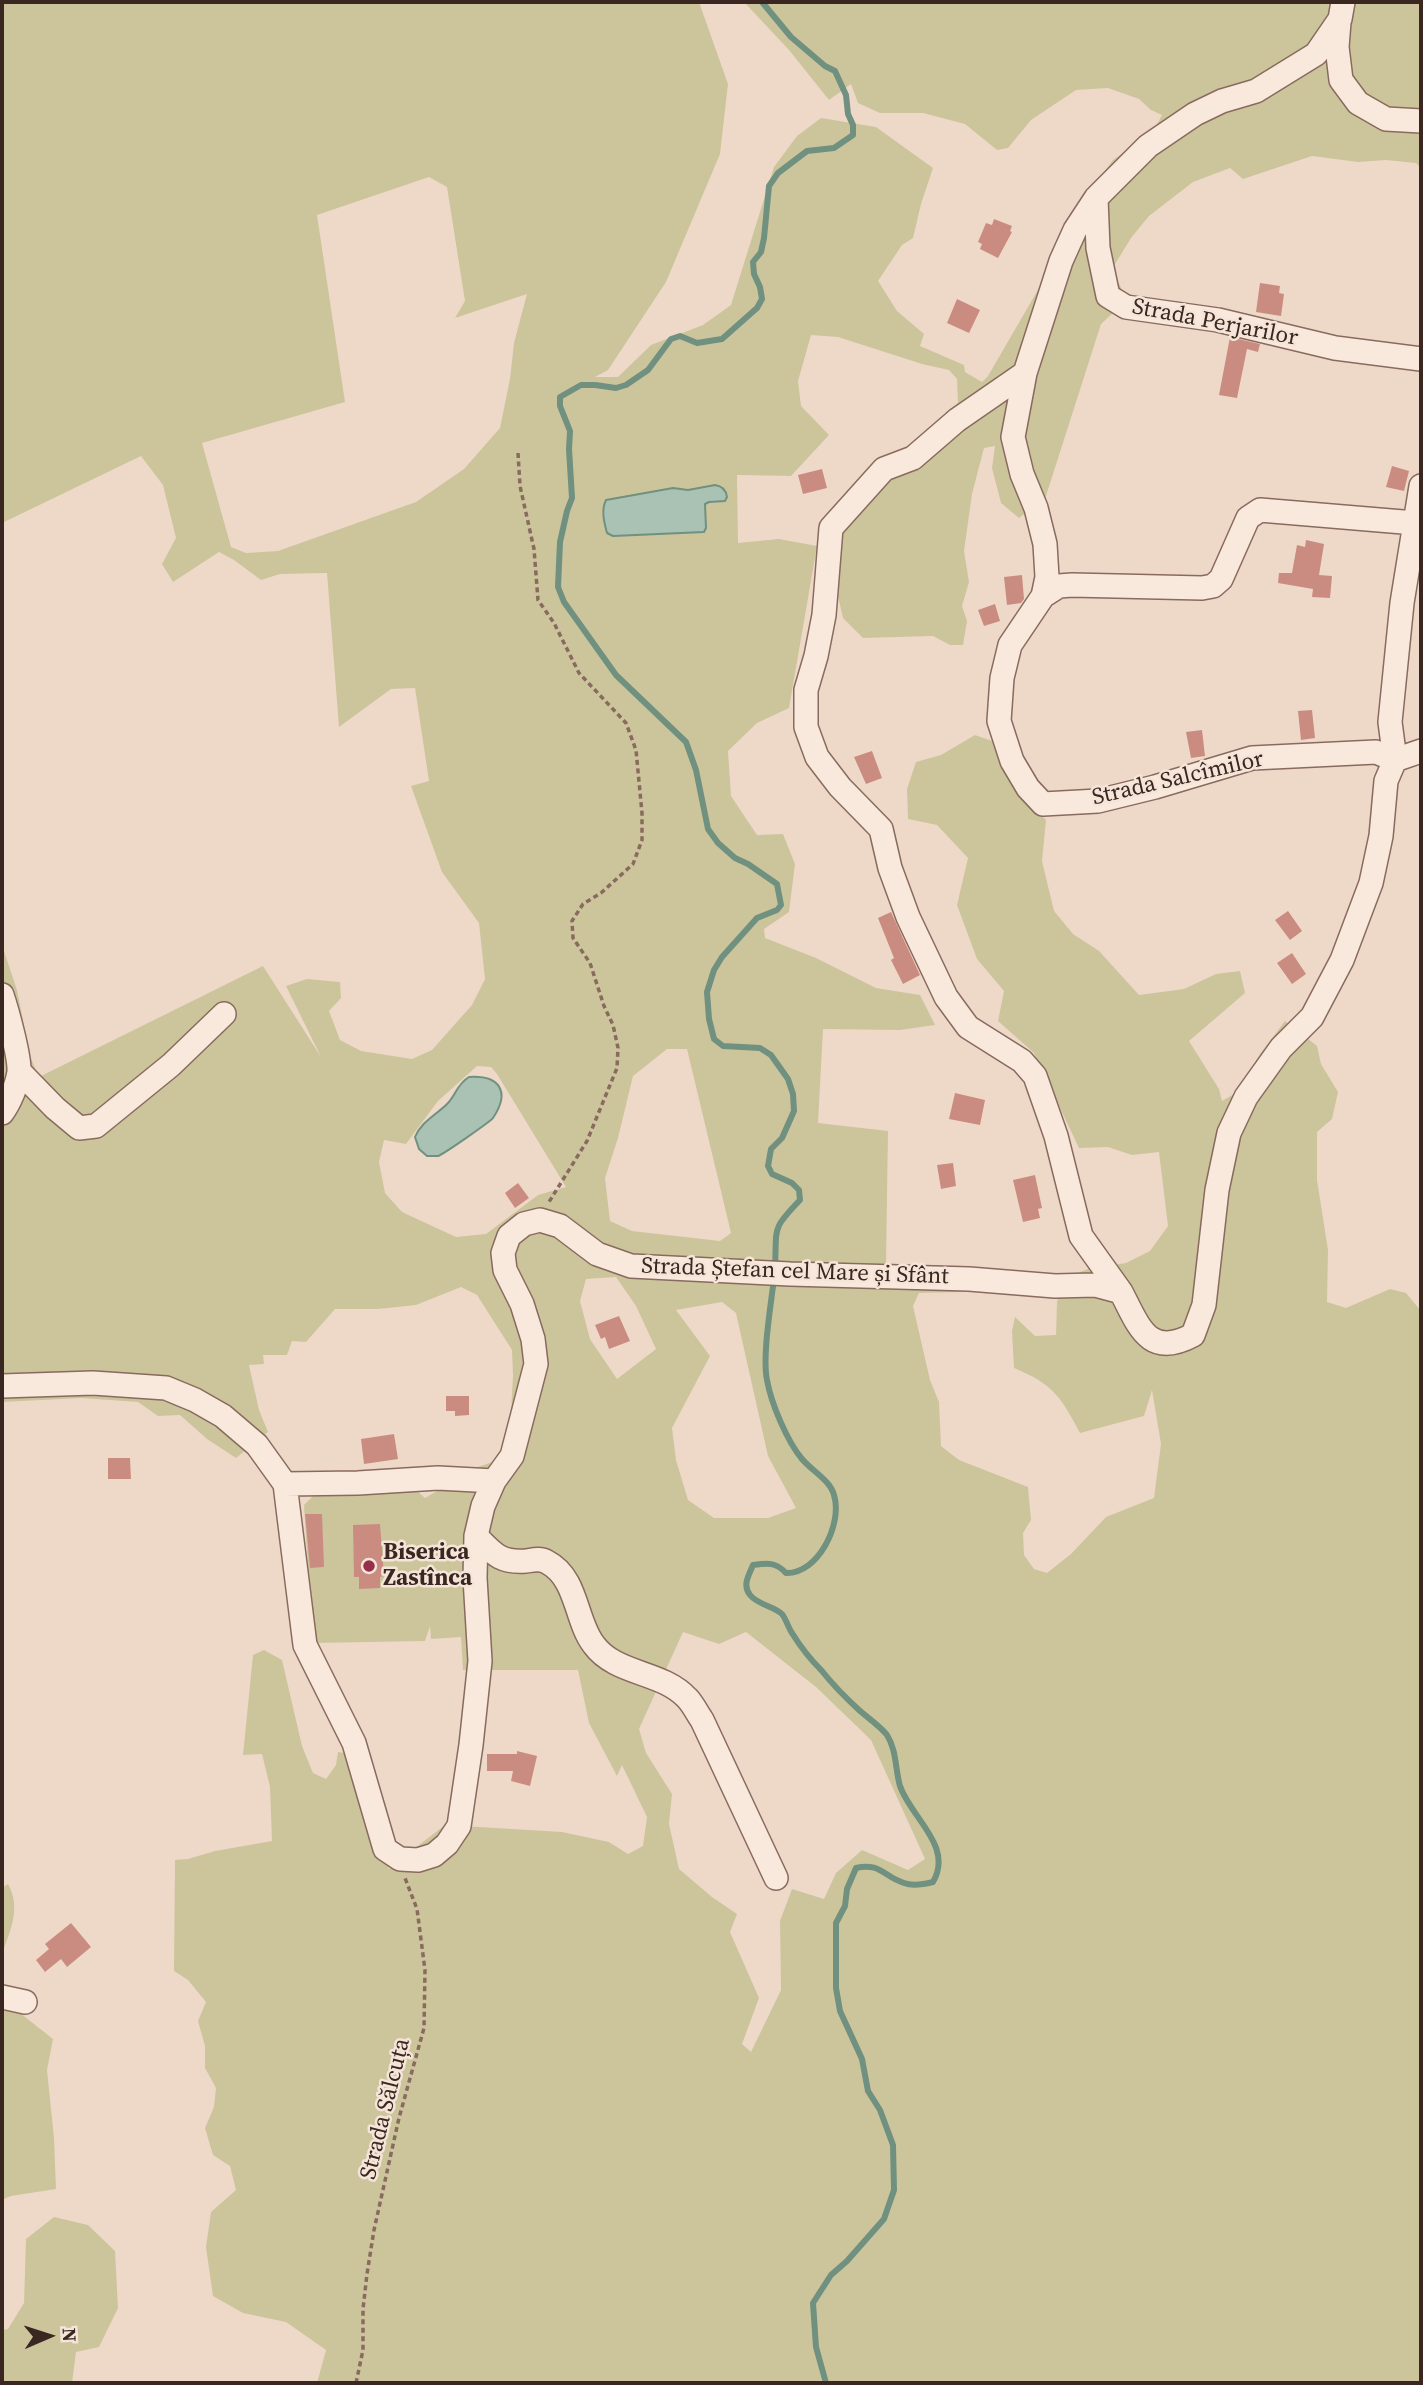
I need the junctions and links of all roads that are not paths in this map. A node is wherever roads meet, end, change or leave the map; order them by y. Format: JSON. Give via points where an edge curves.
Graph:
{"nodes":[{"id":1,"x":1342,"y":10,"type":"edge"},
{"id":2,"x":1421,"y":121,"type":"edge"},
{"id":3,"x":1097,"y":198,"type":"junction"},
{"id":4,"x":1421,"y":359,"type":"edge"},
{"id":5,"x":1025,"y":373,"type":"junction"},
{"id":6,"x":1421,"y":486,"type":"edge"},
{"id":7,"x":1415,"y":523,"type":"junction"},
{"id":8,"x":1043,"y":596,"type":"junction"},
{"id":9,"x":1421,"y":751,"type":"edge"},
{"id":10,"x":1395,"y":760,"type":"junction"},
{"id":11,"x":2,"y":995,"type":"edge"},
{"id":12,"x":224,"y":1014,"type":"dead end"},
{"id":13,"x":19,"y":1070,"type":"junction"},
{"id":14,"x":2,"y":1113,"type":"edge"},
{"id":15,"x":1121,"y":1292,"type":"junction"},
{"id":16,"x":2,"y":1386,"type":"edge"},
{"id":17,"x":494,"y":1481,"type":"junction"},
{"id":18,"x":285,"y":1484,"type":"junction"},
{"id":19,"x":476,"y":1536,"type":"junction"},
{"id":20,"x":776,"y":1878,"type":"dead end"},
{"id":21,"x":2,"y":1997,"type":"edge"},
{"id":22,"x":25,"y":2002,"type":"dead end"}],
"edges":[{"from":1,"to":2,"type":"street","via":[[1337,47],[1341,80],[1358,103],[1386,119]]},
{"from":1,"to":3,"type":"street","via":[[1316,54],[1256,92],[1195,114],[1148,146]]},
{"from":3,"to":4,"type":"street","name":"Strada Perjarilor","via":[[1098,248],[1108,296],[1126,307],[1218,320],[1335,348]]},
{"from":3,"to":5,"type":"street","via":[[1075,229],[1061,261]]},
{"from":5,"to":8,"type":"street","via":[[1013,437],[1045,544]]},
{"from":5,"to":15,"type":"street","via":[[957,420],[913,458],[884,469],[831,528],[824,615],[807,690],[806,727],[817,757],[881,829],[908,917],[946,997],[968,1027],[1022,1061],[1035,1076],[1056,1136],[1081,1236]]},
{"from":6,"to":7,"type":"street"},
{"from":7,"to":8,"type":"street","via":[[1260,510],[1248,518],[1213,586],[1072,585],[1059,586]]},
{"from":7,"to":10,"type":"street","via":[[1390,722]]},
{"from":8,"to":10,"type":"street","name":"Strada Salcîmilor","via":[[1010,645],[999,721],[1012,761],[1043,804],[1098,801],[1252,758],[1376,752]]},
{"from":9,"to":10,"type":"street"},
{"from":10,"to":15,"type":"street","via":[[1386,781],[1371,883],[1342,960],[1312,1017],[1281,1048],[1253,1087],[1229,1133],[1217,1189],[1204,1304],[1193,1335],[1177,1343],[1156,1342],[1142,1332]]},
{"from":11,"to":13,"type":"street"},
{"from":12,"to":13,"type":"street","via":[[96,1126],[79,1128]]},
{"from":13,"to":14,"type":"street"},
{"from":15,"to":17,"type":"street","name":"Strada Ștefan cel Mare și Sfânt","via":[[1095,1285],[631,1266],[597,1254],[560,1226],[540,1220],[523,1224],[509,1236],[503,1253],[505,1270],[533,1339],[536,1364],[512,1456]]},
{"from":16,"to":18,"type":"street","via":[[93,1383],[166,1388],[223,1416],[257,1445]]},
{"from":17,"to":18,"type":"street","via":[[438,1478]]},
{"from":17,"to":19,"type":"street"},
{"from":18,"to":19,"type":"street","via":[[305,1645],[354,1743],[385,1849],[400,1859],[434,1856],[459,1826],[480,1661]]},
{"from":19,"to":20,"type":"street","via":[[497,1557],[547,1562],[570,1587],[593,1644],[608,1660],[686,1696],[702,1720]]},
{"from":21,"to":22,"type":"street"}]}
